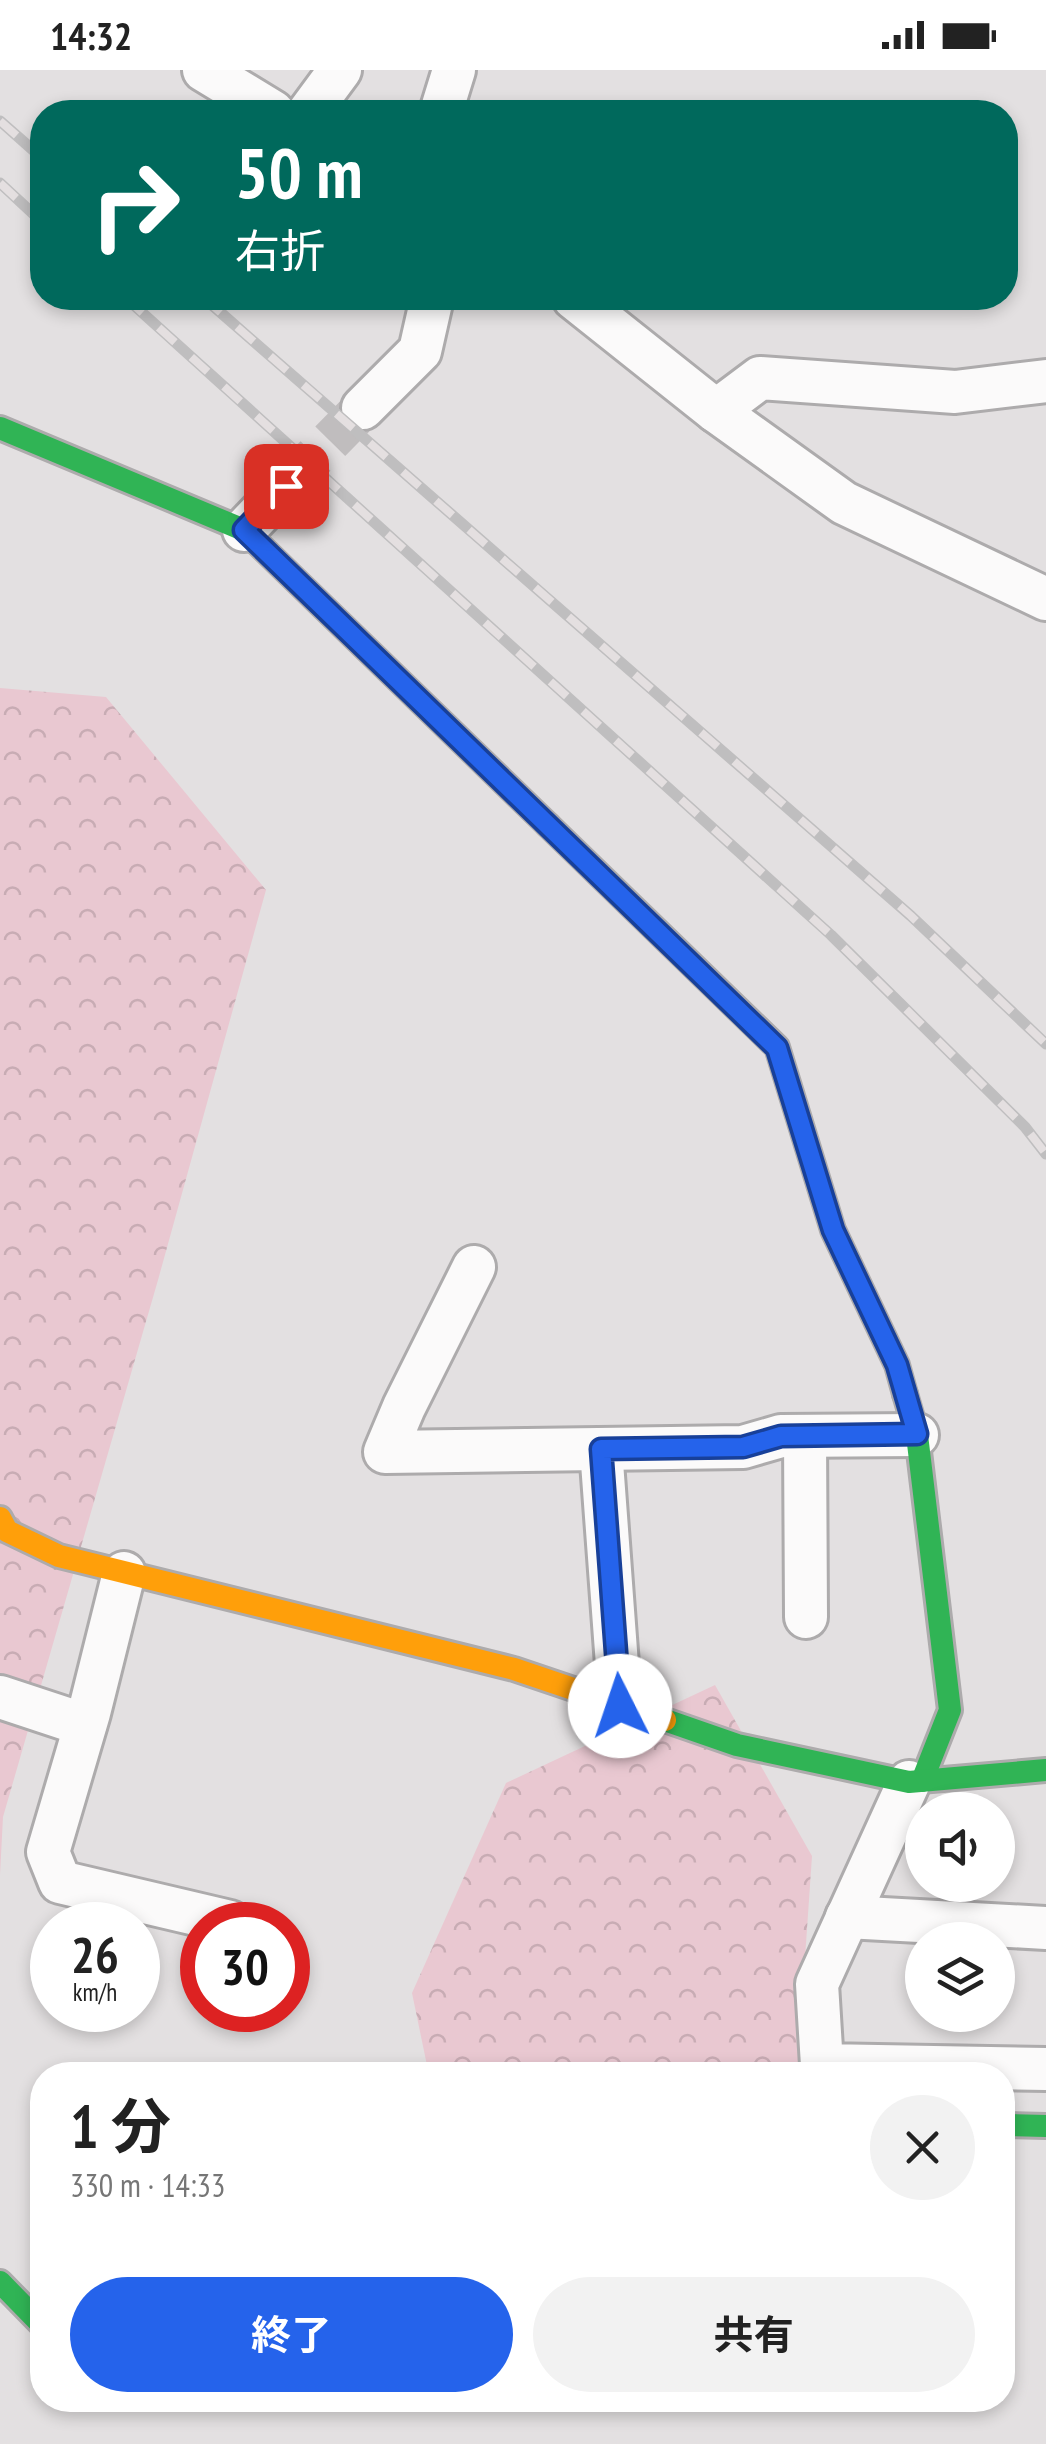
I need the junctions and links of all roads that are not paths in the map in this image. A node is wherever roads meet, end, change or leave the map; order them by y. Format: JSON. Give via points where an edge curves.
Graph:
{"nodes":[{"id":1,"x":204,"y":70,"type":"edge"},
{"id":2,"x":340,"y":70,"type":"edge"},
{"id":3,"x":454,"y":70,"type":"edge"},
{"id":4,"x":253,"y":100,"type":"edge"},
{"id":5,"x":318,"y":100,"type":"edge"},
{"id":6,"x":445,"y":100,"type":"edge"},
{"id":7,"x":429,"y":310,"type":"edge"},
{"id":8,"x":589,"y":310,"type":"edge"},
{"id":9,"x":1046,"y":381,"type":"edge"},
{"id":10,"x":363,"y":408,"type":"tunnel mouth"},
{"id":11,"x":716,"y":411,"type":"junction"},
{"id":12,"x":0,"y":428,"type":"edge"},
{"id":13,"x":286,"y":486,"type":"tunnel mouth"},
{"id":14,"x":244,"y":530,"type":"junction"},
{"id":15,"x":1046,"y":599,"type":"edge"},
{"id":16,"x":474,"y":1267,"type":"dead end"},
{"id":17,"x":917,"y":1434,"type":"junction"},
{"id":18,"x":805,"y":1436,"type":"junction"},
{"id":19,"x":601,"y":1449,"type":"junction"},
{"id":20,"x":0,"y":1518,"type":"edge"},
{"id":21,"x":124,"y":1573,"type":"junction"},
{"id":22,"x":806,"y":1618,"type":"dead end"},
{"id":23,"x":0,"y":1697,"type":"edge"},
{"id":24,"x":620,"y":1706,"type":"junction"},
{"id":25,"x":85,"y":1726,"type":"junction"},
{"id":26,"x":1046,"y":1770,"type":"edge"},
{"id":27,"x":916,"y":1782,"type":"junction"},
{"id":28,"x":180,"y":1910,"type":"edge"},
{"id":29,"x":847,"y":1917,"type":"junction"},
{"id":30,"x":1046,"y":1928,"type":"edge"},
{"id":31,"x":822,"y":2062,"type":"edge"},
{"id":32,"x":1015,"y":2068,"type":"edge"},
{"id":33,"x":1046,"y":2069,"type":"edge"},
{"id":34,"x":1015,"y":2126,"type":"edge"},
{"id":35,"x":1046,"y":2126,"type":"edge"},
{"id":36,"x":0,"y":2282,"type":"edge"},
{"id":37,"x":30,"y":2312,"type":"edge"}],
"edges":[{"from":1,"to":4,"type":"street"},
{"from":2,"to":5,"type":"street"},
{"from":3,"to":6,"type":"street"},
{"from":7,"to":10,"type":"street","via":[[420,351]]},
{"from":8,"to":11,"type":"street"},
{"from":9,"to":11,"type":"street","via":[[955,392],[760,378]]},
{"from":11,"to":15,"type":"street","via":[[844,502]]},
{"from":12,"to":14,"type":"street"},
{"from":13,"to":14,"type":"street"},
{"from":14,"to":17,"type":"street","via":[[777,1048],[833,1230],[897,1365]]},
{"from":16,"to":19,"type":"street","via":[[384,1452]]},
{"from":17,"to":18,"type":"street"},
{"from":17,"to":27,"type":"street","via":[[950,1710]]},
{"from":18,"to":19,"type":"street","via":[[743,1447]]},
{"from":18,"to":22,"type":"street"},
{"from":19,"to":24,"type":"street"},
{"from":20,"to":21,"type":"street","via":[[7,1532],[59,1556]]},
{"from":21,"to":24,"type":"street","via":[[514,1669]]},
{"from":21,"to":25,"type":"street"},
{"from":23,"to":25,"type":"street"},
{"from":24,"to":27,"type":"street","via":[[736,1744]]},
{"from":25,"to":28,"type":"street","via":[[48,1852],[60,1882]]},
{"from":26,"to":27,"type":"street"},
{"from":27,"to":29,"type":"street"},
{"from":29,"to":30,"type":"street"},
{"from":29,"to":31,"type":"street","via":[[817,1984]]},
{"from":32,"to":33,"type":"street"},
{"from":34,"to":35,"type":"street"},
{"from":36,"to":37,"type":"street"}]}
